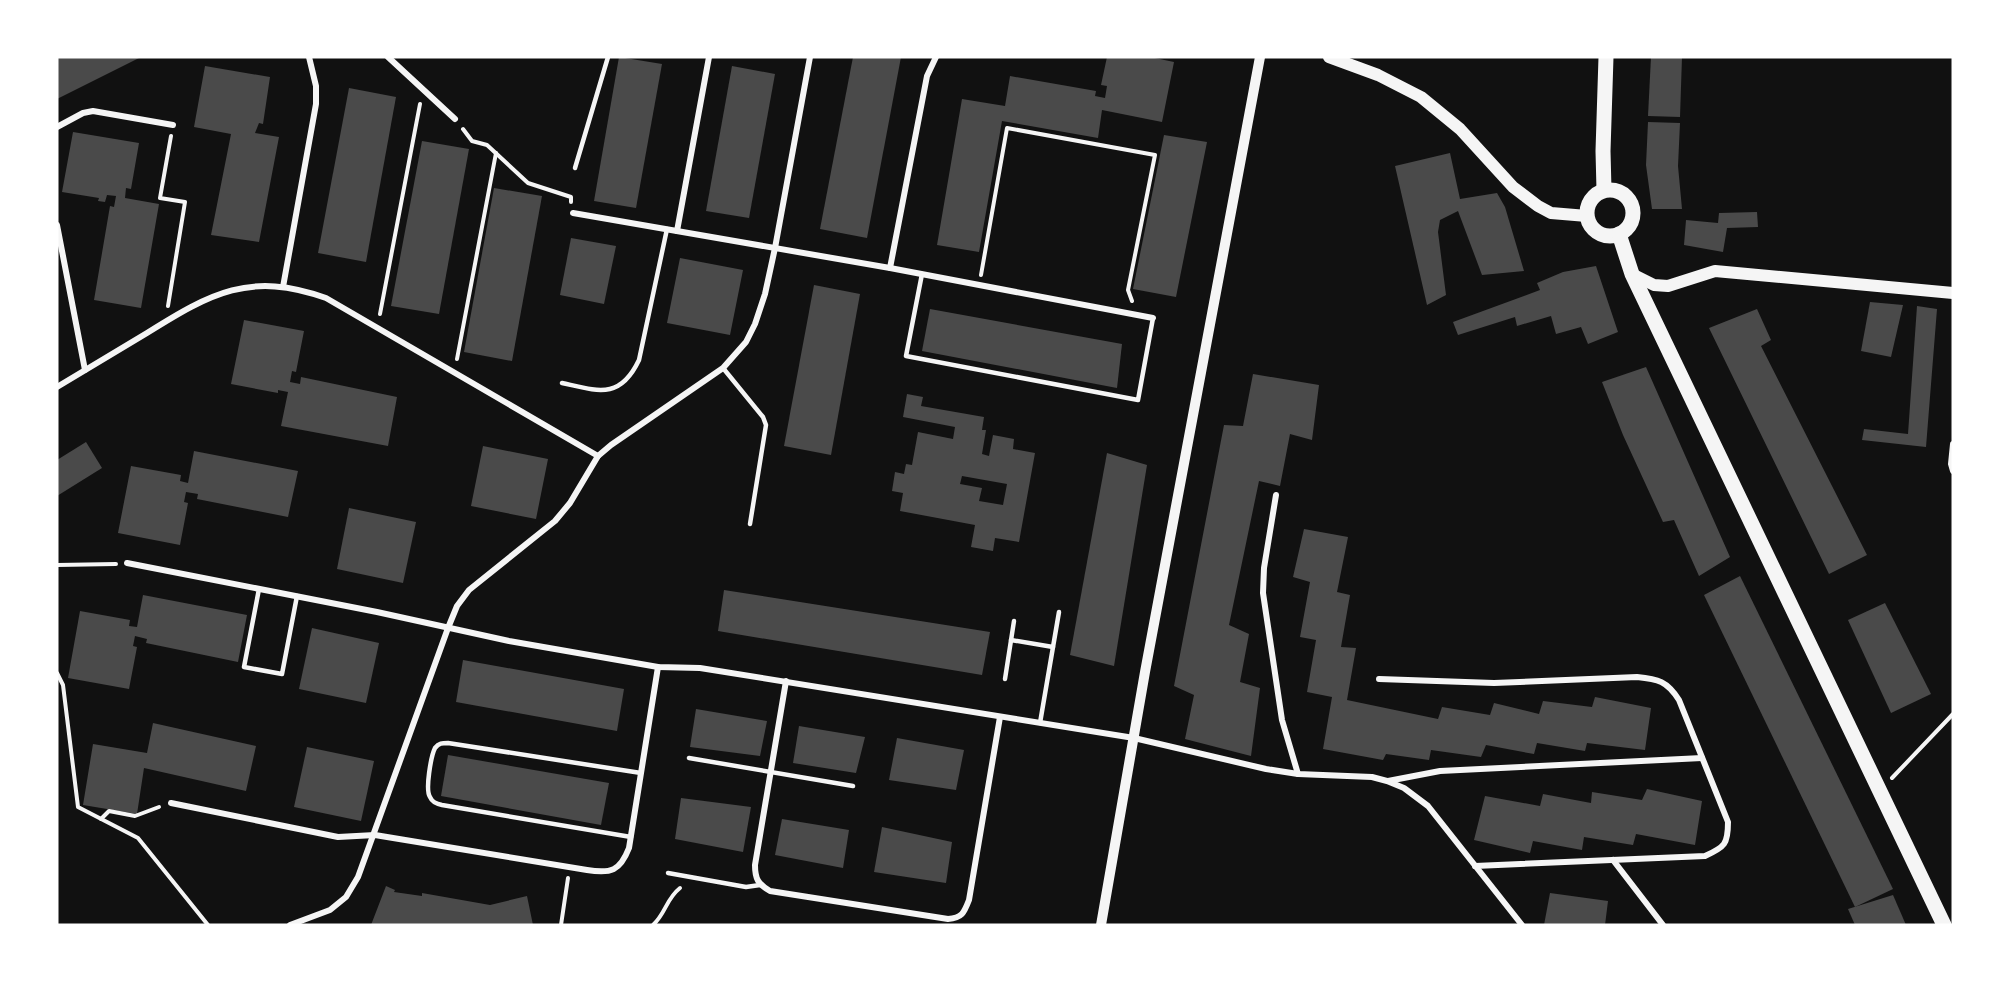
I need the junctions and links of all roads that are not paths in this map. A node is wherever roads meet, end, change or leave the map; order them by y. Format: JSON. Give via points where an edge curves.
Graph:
{"nodes":[{"id":1,"x":309,"y":57,"type":"edge"},
{"id":2,"x":388,"y":57,"type":"edge"},
{"id":3,"x":608,"y":57,"type":"edge"},
{"id":4,"x":709,"y":57,"type":"edge"},
{"id":5,"x":810,"y":57,"type":"edge"},
{"id":6,"x":936,"y":57,"type":"edge"},
{"id":7,"x":1260,"y":57,"type":"edge"},
{"id":8,"x":1329,"y":57,"type":"edge"},
{"id":9,"x":1606,"y":57,"type":"edge"},
{"id":10,"x":455,"y":119,"type":"road end"},
{"id":11,"x":173,"y":124,"type":"road end"},
{"id":12,"x":57,"y":127,"type":"edge"},
{"id":13,"x":575,"y":168,"type":"dead end"},
{"id":14,"x":1604,"y":190,"type":"junction"},
{"id":15,"x":573,"y":213,"type":"road end"},
{"id":16,"x":1587,"y":216,"type":"junction"},
{"id":17,"x":57,"y":225,"type":"edge"},
{"id":18,"x":667,"y":229,"type":"junction"},
{"id":19,"x":677,"y":231,"type":"junction"},
{"id":20,"x":1619,"y":234,"type":"junction"},
{"id":21,"x":775,"y":248,"type":"junction"},
{"id":22,"x":890,"y":268,"type":"junction"},
{"id":23,"x":921,"y":274,"type":"junction"},
{"id":24,"x":1632,"y":274,"type":"junction"},
{"id":25,"x":283,"y":287,"type":"junction"},
{"id":26,"x":1953,"y":293,"type":"edge"},
{"id":27,"x":1153,"y":318,"type":"joint"},
{"id":28,"x":723,"y":368,"type":"junction"},
{"id":29,"x":85,"y":370,"type":"junction"},
{"id":30,"x":562,"y":383,"type":"dead end"},
{"id":31,"x":57,"y":387,"type":"edge"},
{"id":32,"x":1953,"y":444,"type":"edge"},
{"id":33,"x":598,"y":456,"type":"junction"},
{"id":34,"x":1953,"y":471,"type":"edge"},
{"id":35,"x":1276,"y":495,"type":"dead end"},
{"id":36,"x":750,"y":524,"type":"dead end"},
{"id":37,"x":127,"y":563,"type":"road end"},
{"id":38,"x":259,"y":589,"type":"junction"},
{"id":39,"x":297,"y":596,"type":"junction"},
{"id":40,"x":1059,"y":612,"type":"dead end"},
{"id":41,"x":1014,"y":621,"type":"dead end"},
{"id":42,"x":448,"y":628,"type":"junction"},
{"id":43,"x":1011,"y":640,"type":"junction"},
{"id":44,"x":1053,"y":647,"type":"junction"},
{"id":45,"x":658,"y":667,"type":"junction"},
{"id":46,"x":1005,"y":679,"type":"dead end"},
{"id":47,"x":1378,"y":679,"type":"dead end"},
{"id":48,"x":786,"y":681,"type":"junction"},
{"id":49,"x":1000,"y":717,"type":"junction"},
{"id":50,"x":1040,"y":723,"type":"junction"},
{"id":51,"x":1134,"y":738,"type":"junction"},
{"id":52,"x":689,"y":758,"type":"dead end"},
{"id":53,"x":1702,"y":758,"type":"junction"},
{"id":54,"x":771,"y":772,"type":"junction"},
{"id":55,"x":641,"y":773,"type":"junction"},
{"id":56,"x":1298,"y":774,"type":"junction"},
{"id":57,"x":1387,"y":781,"type":"junction"},
{"id":58,"x":853,"y":786,"type":"dead end"},
{"id":59,"x":171,"y":803,"type":"road end"},
{"id":60,"x":375,"y":835,"type":"junction"},
{"id":61,"x":631,"y":837,"type":"junction"},
{"id":62,"x":1613,"y":860,"type":"junction"},
{"id":63,"x":1475,"y":866,"type":"junction"},
{"id":64,"x":668,"y":873,"type":"dead end"},
{"id":65,"x":760,"y":885,"type":"junction"},
{"id":66,"x":290,"y":925,"type":"edge"},
{"id":67,"x":1101,"y":925,"type":"edge"},
{"id":68,"x":1522,"y":925,"type":"edge"},
{"id":69,"x":1663,"y":925,"type":"edge"},
{"id":70,"x":1944,"y":925,"type":"edge"}],
"edges":[{"from":1,"to":25,"type":"street","via":[[316,104]]},
{"from":2,"to":10,"type":"street"},
{"from":3,"to":13,"type":"lane"},
{"from":4,"to":19,"type":"street"},
{"from":5,"to":21,"type":"street"},
{"from":6,"to":22,"type":"street","via":[[927,76]]},
{"from":7,"to":51,"type":"street"},
{"from":8,"to":16,"type":"main road","via":[[1378,75],[1421,97],[1460,129],[1538,206],[1551,213]]},
{"from":9,"to":14,"type":"main road"},
{"from":11,"to":12,"type":"street","via":[[93,111]]},
{"from":14,"to":16,"type":"main road","via":[[1592,197]]},
{"from":14,"to":20,"type":"main road","via":[[1621,192],[1632,205],[1631,222]]},
{"from":15,"to":18,"type":"street"},
{"from":16,"to":20,"type":"main road","via":[[1598,233]]},
{"from":17,"to":29,"type":"street"},
{"from":18,"to":19,"type":"street"},
{"from":18,"to":30,"type":"lane","via":[[639,360],[632,373],[623,384],[610,389],[596,391]]},
{"from":19,"to":21,"type":"street"},
{"from":20,"to":24,"type":"main road"},
{"from":21,"to":22,"type":"street"},
{"from":21,"to":28,"type":"street","via":[[755,324],[746,342]]},
{"from":22,"to":23,"type":"street"},
{"from":23,"to":27,"type":"street"},
{"from":23,"to":27,"type":"lane","via":[[906,356],[1138,400]]},
{"from":24,"to":26,"type":"main road","via":[[1654,285],[1668,286],[1715,271]]},
{"from":24,"to":70,"type":"main road"},
{"from":25,"to":29,"type":"street","via":[[246,287],[189,306]]},
{"from":25,"to":33,"type":"street","via":[[326,298]]},
{"from":28,"to":33,"type":"street"},
{"from":28,"to":36,"type":"lane","via":[[766,425]]},
{"from":29,"to":31,"type":"street"},
{"from":32,"to":34,"type":"street"},
{"from":33,"to":42,"type":"street","via":[[555,521],[469,590]]},
{"from":35,"to":56,"type":"street","via":[[1263,593],[1281,720]]},
{"from":37,"to":38,"type":"street"},
{"from":38,"to":39,"type":"street"},
{"from":38,"to":39,"type":"lane","via":[[244,667],[282,675]]},
{"from":39,"to":42,"type":"street"},
{"from":40,"to":44,"type":"lane"},
{"from":41,"to":43,"type":"lane"},
{"from":42,"to":45,"type":"street"},
{"from":42,"to":60,"type":"street"},
{"from":43,"to":44,"type":"lane"},
{"from":43,"to":46,"type":"lane"},
{"from":44,"to":50,"type":"lane"},
{"from":45,"to":48,"type":"street","via":[[700,668]]},
{"from":45,"to":55,"type":"street"},
{"from":47,"to":53,"type":"street","via":[[1494,683],[1654,679],[1666,684],[1679,700]]},
{"from":48,"to":49,"type":"street"},
{"from":48,"to":54,"type":"street"},
{"from":49,"to":50,"type":"street"},
{"from":49,"to":65,"type":"street","via":[[969,900],[957,919],[770,891]]},
{"from":50,"to":51,"type":"street"},
{"from":51,"to":56,"type":"street"},
{"from":51,"to":67,"type":"street"},
{"from":52,"to":54,"type":"lane"},
{"from":53,"to":57,"type":"street","via":[[1440,771]]},
{"from":53,"to":62,"type":"street","via":[[1728,822],[1728,840],[1705,856]]},
{"from":54,"to":58,"type":"lane"},
{"from":54,"to":65,"type":"street","via":[[755,865]]},
{"from":55,"to":61,"type":"street"},
{"from":55,"to":61,"type":"lane","via":[[448,743],[436,746],[433,754],[429,796],[442,806]]},
{"from":56,"to":57,"type":"street"},
{"from":57,"to":63,"type":"street","via":[[1428,806]]},
{"from":59,"to":60,"type":"street","via":[[338,837]]},
{"from":60,"to":61,"type":"street","via":[[597,872],[617,868],[625,859]]},
{"from":60,"to":66,"type":"street","via":[[346,897],[330,910]]},
{"from":62,"to":63,"type":"street"},
{"from":62,"to":69,"type":"street"},
{"from":63,"to":68,"type":"street"},
{"from":64,"to":65,"type":"lane","via":[[746,887]]}]}
